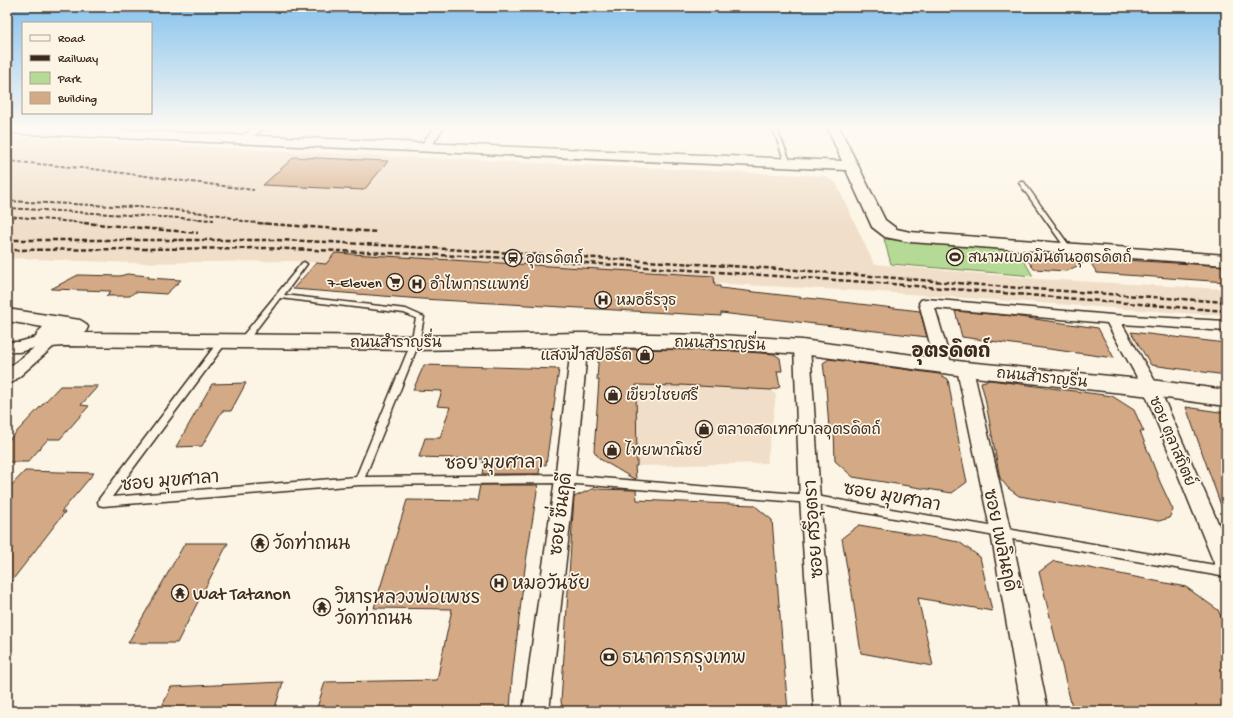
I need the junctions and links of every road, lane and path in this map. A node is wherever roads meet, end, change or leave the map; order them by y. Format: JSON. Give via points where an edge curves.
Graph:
{"nodes":[{"id":1,"x":731,"y":161,"type":"edge"},
{"id":2,"x":848,"y":161,"type":"edge"},
{"id":3,"x":788,"y":163,"type":"joint"},
{"id":4,"x":850,"y":166,"type":"junction"},
{"id":5,"x":1022,"y":183,"type":"dead end"},
{"id":6,"x":1068,"y":248,"type":"junction"},
{"id":7,"x":1226,"y":260,"type":"edge"},
{"id":8,"x":304,"y":264,"type":"dead end"},
{"id":9,"x":278,"y":296,"type":"junction"},
{"id":10,"x":7,"y":314,"type":"edge"},
{"id":11,"x":1112,"y":319,"type":"junction"},
{"id":12,"x":7,"y":323,"type":"edge"},
{"id":13,"x":1226,"y":326,"type":"edge"},
{"id":14,"x":61,"y":333,"type":"junction"},
{"id":15,"x":580,"y":340,"type":"junction"},
{"id":16,"x":226,"y":341,"type":"junction"},
{"id":17,"x":415,"y":343,"type":"junction"},
{"id":18,"x":13,"y":347,"type":"edge"},
{"id":19,"x":802,"y":347,"type":"junction"},
{"id":20,"x":31,"y":359,"type":"junction"},
{"id":21,"x":955,"y":367,"type":"junction"},
{"id":22,"x":7,"y":378,"type":"edge"},
{"id":23,"x":1151,"y":388,"type":"junction"},
{"id":24,"x":1226,"y":398,"type":"edge"},
{"id":25,"x":565,"y":478,"type":"junction"},
{"id":26,"x":360,"y":481,"type":"junction"},
{"id":27,"x":810,"y":499,"type":"junction"},
{"id":28,"x":1001,"y":533,"type":"junction"},
{"id":29,"x":1226,"y":566,"type":"edge"},
{"id":30,"x":1226,"y":572,"type":"edge"},
{"id":31,"x":536,"y":711,"type":"edge"},
{"id":32,"x":827,"y":711,"type":"edge"},
{"id":33,"x":1035,"y":711,"type":"edge"}],
"edges":[{"from":1,"to":3,"type":"street"},
{"from":2,"to":4,"type":"street"},
{"from":3,"to":4,"type":"street"},
{"from":4,"to":6,"type":"street","via":[[878,223],[891,233],[910,237]]},
{"from":5,"to":6,"type":"lane"},
{"from":6,"to":7,"type":"street"},
{"from":8,"to":9,"type":"lane"},
{"from":9,"to":16,"type":"lane"},
{"from":9,"to":17,"type":"lane","via":[[406,311],[420,317]]},
{"from":10,"to":14,"type":"street"},
{"from":11,"to":13,"type":"street"},
{"from":11,"to":21,"type":"street","name":"ซอย เพลินฤดี","via":[[926,303]]},
{"from":11,"to":23,"type":"street","name":"ซอย ตุลาสถิตย์"},
{"from":12,"to":14,"type":"street"},
{"from":14,"to":16,"type":"street","name":"ถนนสำราญรื่น"},
{"from":14,"to":18,"type":"street"},
{"from":14,"to":20,"type":"street"},
{"from":15,"to":17,"type":"street","name":"ถนนสำราญรื่น"},
{"from":15,"to":19,"type":"street","name":"ถนนสำราญรื่น","via":[[720,342]]},
{"from":15,"to":25,"type":"street","name":"ซอย ชื่นฤดี"},
{"from":16,"to":17,"type":"street","name":"ถนนสำราญรื่น"},
{"from":16,"to":26,"type":"lane","name":"ซอย มุขศาลา","via":[[103,502]]},
{"from":17,"to":26,"type":"lane"},
{"from":18,"to":20,"type":"street"},
{"from":19,"to":21,"type":"street","name":"ถนนสำราญรื่น"},
{"from":19,"to":27,"type":"street","name":"ซอย ศรีอุตรา"},
{"from":20,"to":22,"type":"street"},
{"from":21,"to":23,"type":"street","name":"ถนนสำราญรื่น"},
{"from":21,"to":28,"type":"street","name":"ซอย เพลินฤดี"},
{"from":23,"to":24,"type":"street","name":"ถนนสำราญรื่น"},
{"from":23,"to":29,"type":"street","name":"ซอย ตุลาสถิตย์"},
{"from":25,"to":26,"type":"lane","name":"ซอย มุขศาลา"},
{"from":25,"to":27,"type":"lane","name":"ซอย มุขศาลา"},
{"from":25,"to":31,"type":"street","name":"ซอย ชื่นฤดี"},
{"from":27,"to":28,"type":"lane","name":"ซอย มุขศาลา"},
{"from":27,"to":32,"type":"street","name":"ซอย ศรีอุตรา"},
{"from":28,"to":30,"type":"lane","name":"ซอย มุขศาลา"},
{"from":28,"to":33,"type":"street","name":"ซอย เพลินฤดี"}]}
